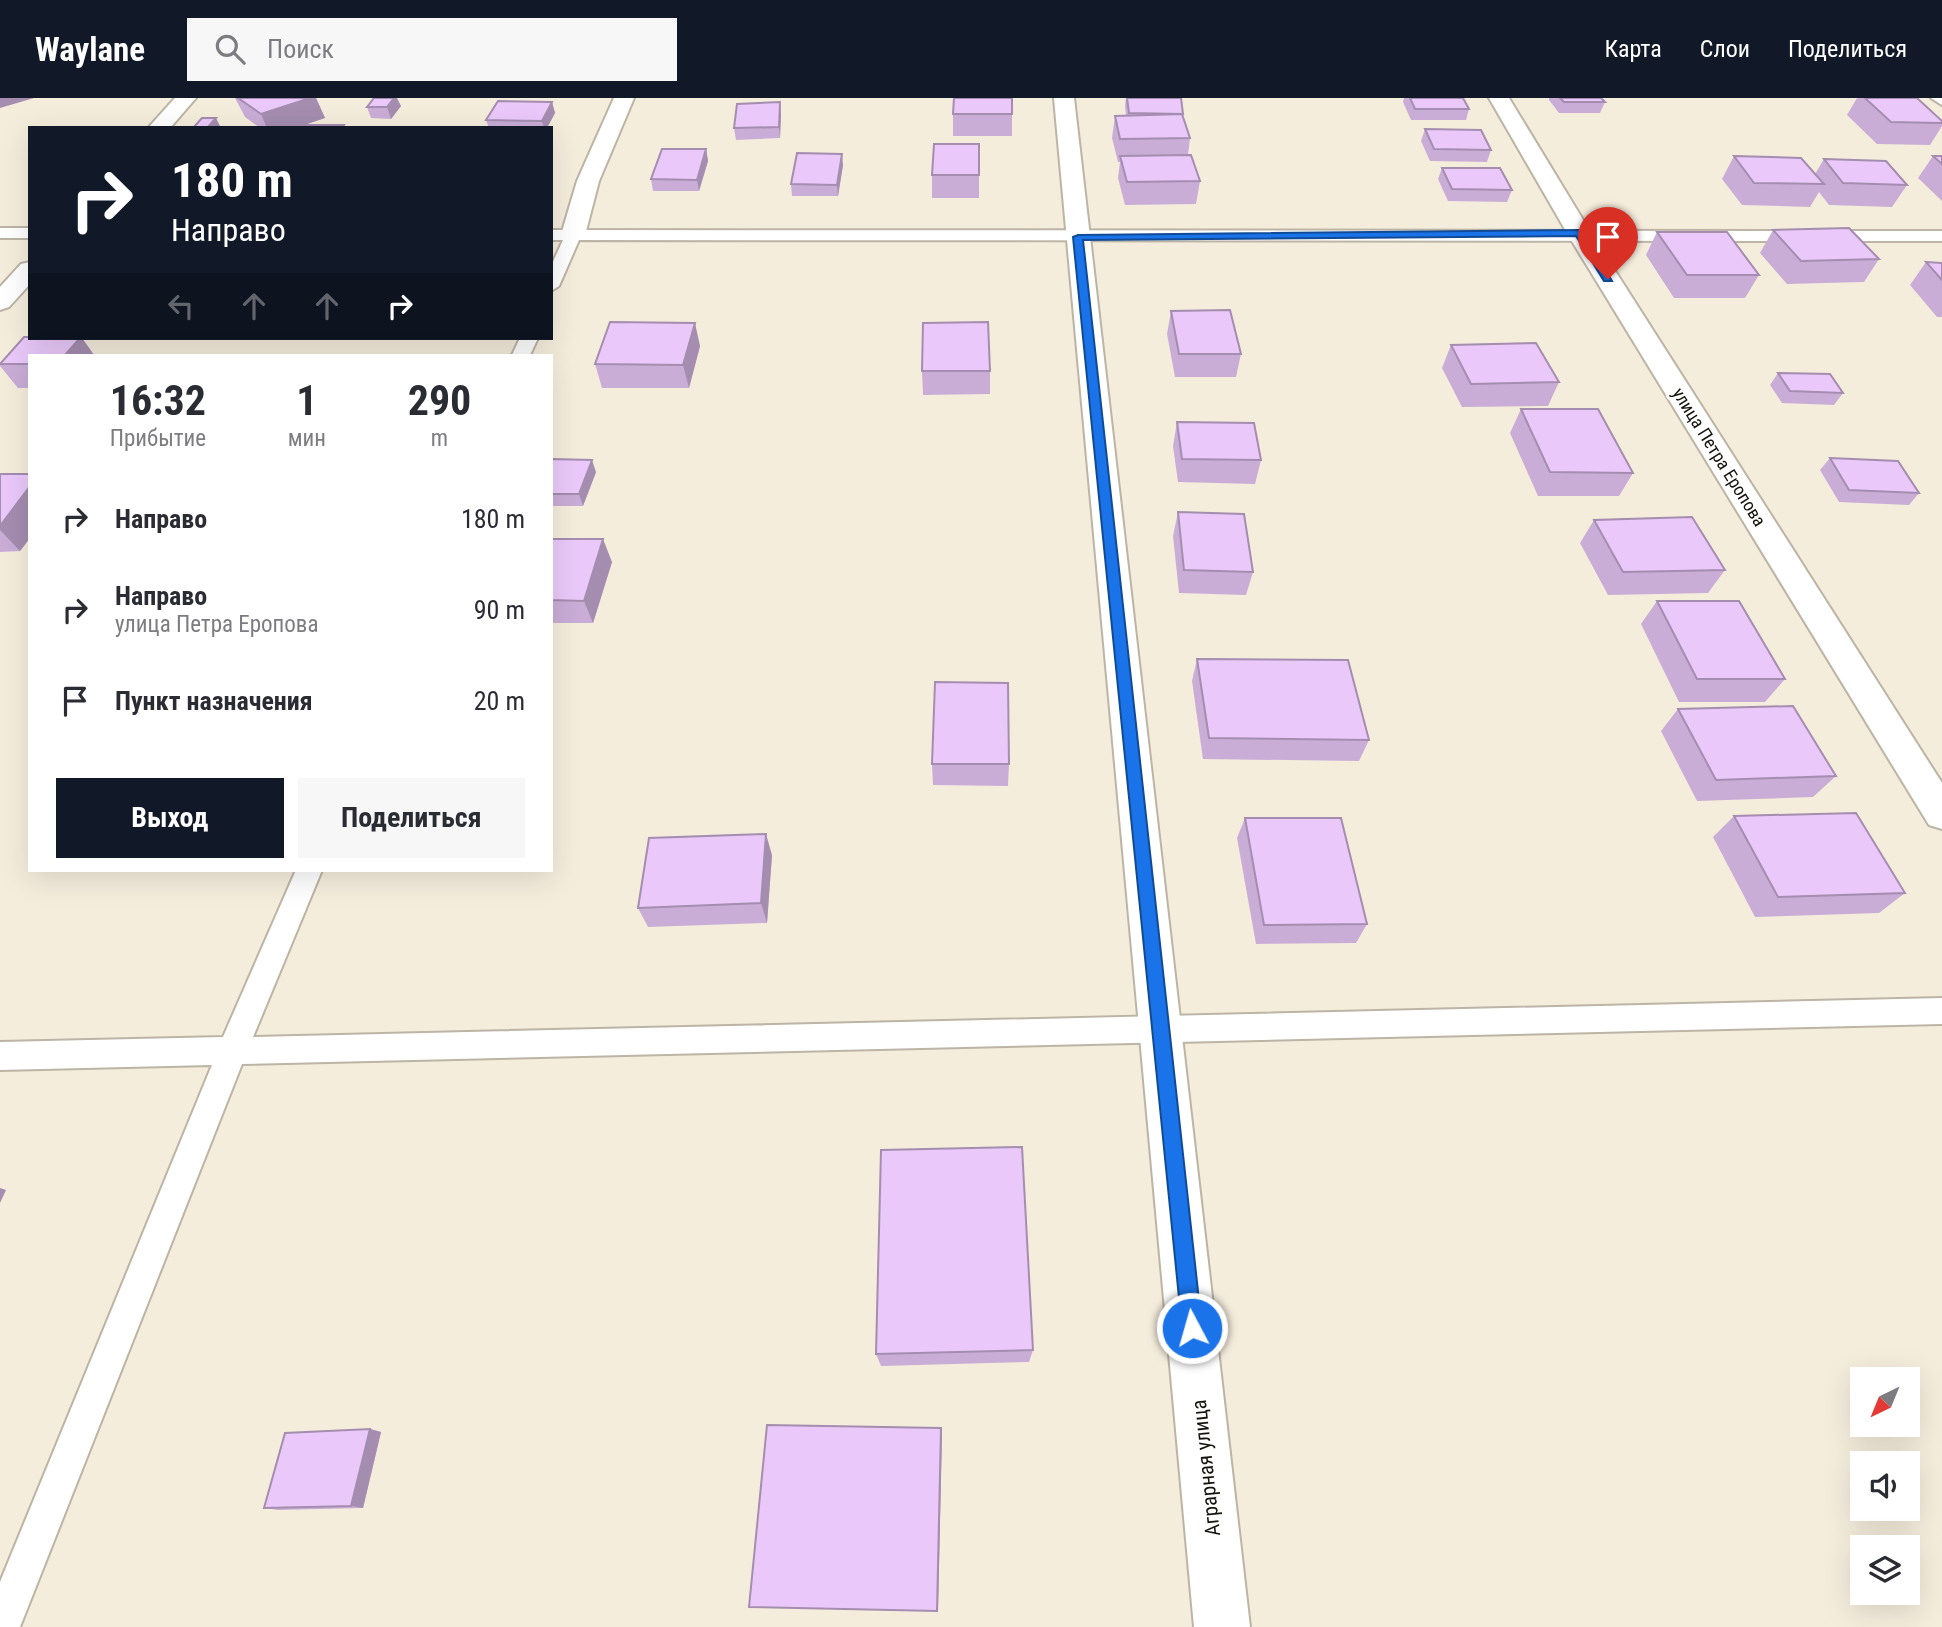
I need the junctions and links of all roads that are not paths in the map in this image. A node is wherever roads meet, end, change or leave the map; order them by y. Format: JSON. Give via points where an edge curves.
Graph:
{"nodes":[{"id":1,"x":186,"y":98,"type":"edge"},
{"id":2,"x":624,"y":98,"type":"edge"},
{"id":3,"x":1064,"y":98,"type":"edge"},
{"id":4,"x":1499,"y":98,"type":"edge"},
{"id":5,"x":161,"y":126,"type":"edge"},
{"id":6,"x":0,"y":233,"type":"edge"},
{"id":7,"x":28,"y":233,"type":"edge"},
{"id":8,"x":1579,"y":233,"type":"junction"},
{"id":9,"x":553,"y":235,"type":"edge"},
{"id":10,"x":573,"y":236,"type":"junction"},
{"id":11,"x":1942,"y":236,"type":"edge"},
{"id":12,"x":1078,"y":237,"type":"junction"},
{"id":13,"x":28,"y":271,"type":"edge"},
{"id":14,"x":553,"y":281,"type":"edge"},
{"id":15,"x":0,"y":302,"type":"edge"},
{"id":16,"x":1942,"y":814,"type":"edge"},
{"id":17,"x":308,"y":872,"type":"edge"},
{"id":18,"x":1942,"y":1011,"type":"edge"},
{"id":19,"x":1162,"y":1029,"type":"junction"},
{"id":20,"x":232,"y":1051,"type":"junction"},
{"id":21,"x":0,"y":1056,"type":"edge"},
{"id":22,"x":1,"y":1627,"type":"edge"},
{"id":23,"x":1222,"y":1627,"type":"edge"}],
"edges":[{"from":1,"to":5,"type":"street"},
{"from":2,"to":10,"type":"street","via":[[588,181]]},
{"from":3,"to":12,"type":"street","name":"Аграрная улица"},
{"from":4,"to":8,"type":"street","name":"улица Петра Еропова"},
{"from":6,"to":7,"type":"lane"},
{"from":8,"to":11,"type":"lane"},
{"from":8,"to":12,"type":"lane"},
{"from":8,"to":16,"type":"street","name":"улица Петра Еропова"},
{"from":9,"to":10,"type":"lane"},
{"from":10,"to":12,"type":"lane"},
{"from":10,"to":14,"type":"lane"},
{"from":12,"to":19,"type":"street","name":"Аграрная улица"},
{"from":13,"to":15,"type":"street"},
{"from":17,"to":20,"type":"lane"},
{"from":18,"to":19,"type":"lane"},
{"from":19,"to":20,"type":"lane"},
{"from":19,"to":23,"type":"street","name":"Аграрная улица"},
{"from":20,"to":21,"type":"lane"},
{"from":20,"to":22,"type":"lane"}]}
